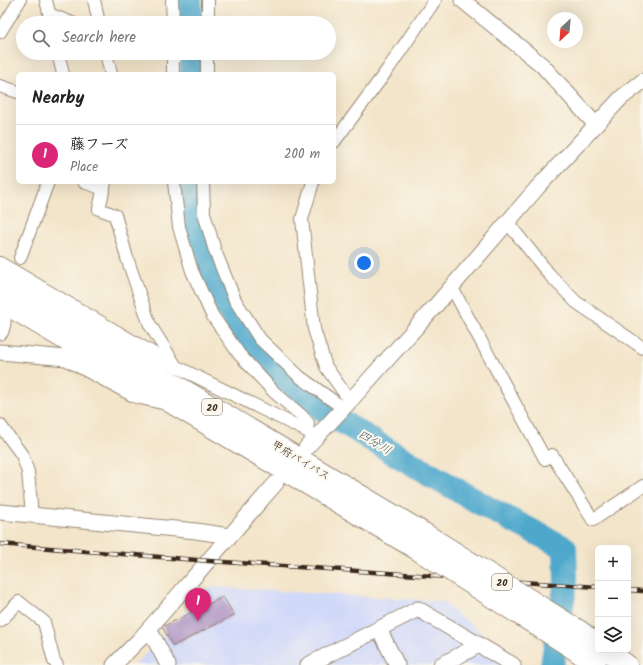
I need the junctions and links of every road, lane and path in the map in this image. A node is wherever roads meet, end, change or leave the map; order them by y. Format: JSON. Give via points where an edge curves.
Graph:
{"nodes":[{"id":1,"x":20,"y":0,"type":"edge"},
{"id":2,"x":46,"y":0,"type":"edge"},
{"id":3,"x":94,"y":0,"type":"edge"},
{"id":4,"x":172,"y":0,"type":"edge"},
{"id":5,"x":208,"y":0,"type":"edge"},
{"id":6,"x":435,"y":0,"type":"edge"},
{"id":7,"x":462,"y":0,"type":"edge"},
{"id":8,"x":50,"y":16,"type":"edge"},
{"id":9,"x":97,"y":16,"type":"edge"},
{"id":10,"x":173,"y":16,"type":"edge"},
{"id":11,"x":208,"y":16,"type":"edge"},
{"id":12,"x":0,"y":32,"type":"edge"},
{"id":13,"x":60,"y":60,"type":"edge"},
{"id":14,"x":108,"y":60,"type":"edge"},
{"id":15,"x":173,"y":60,"type":"edge"},
{"id":16,"x":207,"y":60,"type":"edge"},
{"id":17,"x":63,"y":72,"type":"edge"},
{"id":18,"x":111,"y":72,"type":"edge"},
{"id":19,"x":173,"y":72,"type":"edge"},
{"id":20,"x":207,"y":72,"type":"edge"},
{"id":21,"x":643,"y":81,"type":"edge"},
{"id":22,"x":0,"y":86,"type":"edge"},
{"id":23,"x":16,"y":91,"type":"edge"},
{"id":24,"x":596,"y":125,"type":"junction"},
{"id":25,"x":336,"y":139,"type":"edge"},
{"id":26,"x":47,"y":184,"type":"edge"},
{"id":27,"x":94,"y":184,"type":"edge"},
{"id":28,"x":174,"y":184,"type":"edge"},
{"id":29,"x":203,"y":184,"type":"edge"},
{"id":30,"x":312,"y":184,"type":"edge"},
{"id":31,"x":104,"y":186,"type":"edge"},
{"id":32,"x":507,"y":222,"type":"junction"},
{"id":33,"x":20,"y":258,"type":"dead end"},
{"id":34,"x":0,"y":263,"type":"edge"},
{"id":35,"x":0,"y":280,"type":"edge"},
{"id":36,"x":451,"y":286,"type":"junction"},
{"id":37,"x":0,"y":302,"type":"edge"},
{"id":38,"x":0,"y":332,"type":"edge"},
{"id":39,"x":641,"y":342,"type":"edge"},
{"id":40,"x":0,"y":352,"type":"edge"},
{"id":41,"x":175,"y":366,"type":"junction"},
{"id":42,"x":347,"y":404,"type":"junction"},
{"id":43,"x":177,"y":406,"type":"junction"},
{"id":44,"x":0,"y":425,"type":"edge"},
{"id":45,"x":313,"y":436,"type":"junction"},
{"id":46,"x":276,"y":483,"type":"dead end"},
{"id":47,"x":643,"y":486,"type":"edge"},
{"id":48,"x":0,"y":512,"type":"edge"},
{"id":49,"x":32,"y":515,"type":"junction"},
{"id":50,"x":229,"y":536,"type":"junction"},
{"id":51,"x":420,"y":541,"type":"junction"},
{"id":52,"x":0,"y":621,"type":"edge"},
{"id":53,"x":149,"y":629,"type":"junction"},
{"id":54,"x":379,"y":629,"type":"junction"},
{"id":55,"x":576,"y":640,"type":"junction"},
{"id":56,"x":595,"y":643,"type":"edge"},
{"id":57,"x":478,"y":645,"type":"junction"},
{"id":58,"x":610,"y":653,"type":"edge"},
{"id":59,"x":57,"y":665,"type":"edge"},
{"id":60,"x":114,"y":665,"type":"edge"},
{"id":61,"x":168,"y":665,"type":"edge"},
{"id":62,"x":308,"y":665,"type":"edge"},
{"id":63,"x":397,"y":665,"type":"edge"},
{"id":64,"x":440,"y":665,"type":"edge"},
{"id":65,"x":513,"y":665,"type":"edge"},
{"id":66,"x":596,"y":665,"type":"edge"},
{"id":67,"x":626,"y":665,"type":"edge"}],
"edges":[{"from":1,"to":12,"type":"street"},
{"from":2,"to":8,"type":"street"},
{"from":3,"to":9,"type":"street"},
{"from":4,"to":10,"type":"street"},
{"from":5,"to":11,"type":"street"},
{"from":6,"to":25,"type":"street","via":[[388,70]]},
{"from":7,"to":24,"type":"street","via":[[542,64]]},
{"from":13,"to":17,"type":"street"},
{"from":14,"to":18,"type":"street"},
{"from":15,"to":19,"type":"street"},
{"from":16,"to":20,"type":"street"},
{"from":21,"to":24,"type":"street","via":[[621,98]]},
{"from":22,"to":23,"type":"street"},
{"from":24,"to":32,"type":"street"},
{"from":26,"to":33,"type":"street"},
{"from":27,"to":31,"type":"street"},
{"from":28,"to":45,"type":"street","via":[[179,227],[192,271],[212,315],[239,354],[274,392],[308,422]]},
{"from":29,"to":42,"type":"street","via":[[204,213],[214,251],[235,300],[260,339],[300,377]]},
{"from":30,"to":42,"type":"street","via":[[302,219],[314,330],[326,367]]},
{"from":31,"to":41,"type":"street","via":[[100,209],[115,215],[150,325]]},
{"from":32,"to":36,"type":"street"},
{"from":32,"to":39,"type":"street","via":[[549,274],[576,302]]},
{"from":34,"to":41,"type":"street"},
{"from":35,"to":51,"type":"highway","name":"甲府バイパス","number":"20"},
{"from":36,"to":42,"type":"street"},
{"from":36,"to":47,"type":"street","via":[[545,459],[552,455],[593,520]]},
{"from":37,"to":38,"type":"street","via":[[4,325]]},
{"from":37,"to":43,"type":"highway","name":"甲府バイパス","number":"20"},
{"from":40,"to":43,"type":"street","via":[[66,358],[135,395]]},
{"from":41,"to":45,"type":"street"},
{"from":42,"to":45,"type":"street"},
{"from":43,"to":51,"type":"highway","name":"甲府バイパス","number":"20"},
{"from":44,"to":49,"type":"street","via":[[22,455],[28,472]]},
{"from":46,"to":50,"type":"street"},
{"from":48,"to":49,"type":"street"},
{"from":49,"to":50,"type":"street"},
{"from":50,"to":53,"type":"street"},
{"from":51,"to":55,"type":"highway","name":"甲府バイパス","number":"20","bridge":true},
{"from":52,"to":59,"type":"street","via":[[19,602],[44,622]]},
{"from":53,"to":60,"type":"street"},
{"from":53,"to":61,"type":"street"},
{"from":54,"to":57,"type":"street","via":[[418,609]]},
{"from":54,"to":62,"type":"street"},
{"from":54,"to":63,"type":"street"},
{"from":55,"to":56,"type":"highway","name":"甲府バイパス","number":"20"},
{"from":55,"to":66,"type":"highway","name":"甲府バイパス","number":"20"},
{"from":57,"to":64,"type":"street"},
{"from":57,"to":65,"type":"street"},
{"from":58,"to":67,"type":"highway"}]}
